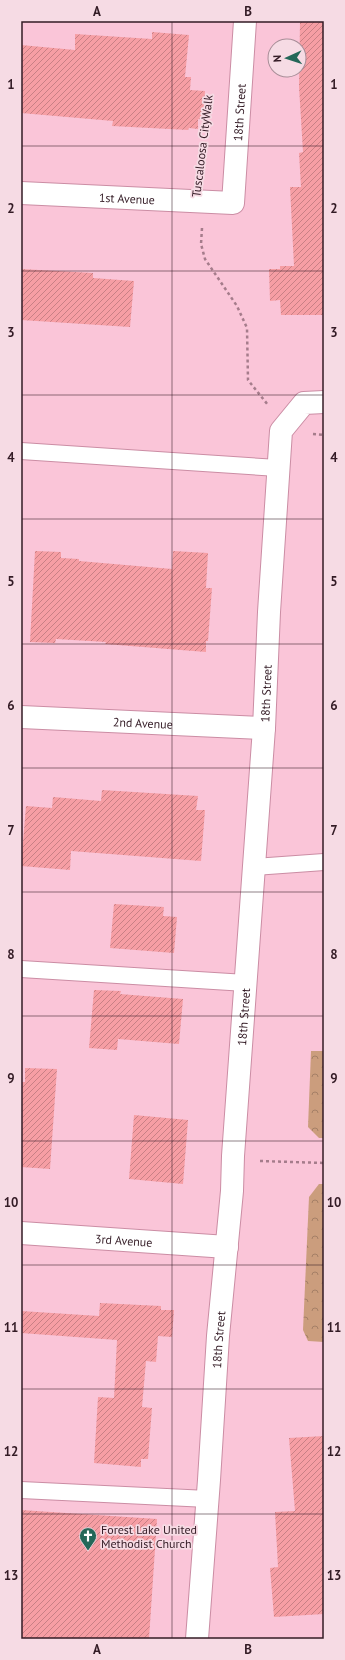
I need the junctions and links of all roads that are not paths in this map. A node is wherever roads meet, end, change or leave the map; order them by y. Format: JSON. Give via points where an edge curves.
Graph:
{"nodes":[{"id":1,"x":245,"y":21,"type":"edge"},
{"id":2,"x":21,"y":193,"type":"edge"},
{"id":3,"x":233,"y":203,"type":"joint"},
{"id":4,"x":314,"y":403,"type":"edge"},
{"id":5,"x":21,"y":450,"type":"edge"},
{"id":6,"x":278,"y":468,"type":"junction"},
{"id":7,"x":21,"y":716,"type":"edge"},
{"id":8,"x":264,"y":728,"type":"junction"},
{"id":9,"x":324,"y":862,"type":"edge"},
{"id":10,"x":254,"y":867,"type":"junction"},
{"id":11,"x":21,"y":969,"type":"edge"},
{"id":12,"x":246,"y":983,"type":"junction"},
{"id":13,"x":21,"y":1233,"type":"edge"},
{"id":14,"x":227,"y":1247,"type":"junction"},
{"id":15,"x":21,"y":1490,"type":"edge"},
{"id":16,"x":208,"y":1499,"type":"junction"},
{"id":17,"x":197,"y":1639,"type":"edge"}],
"edges":[{"from":1,"to":3,"type":"street","name":"18th Street"},
{"from":2,"to":3,"type":"street","name":"1st Avenue"},
{"from":4,"to":6,"type":"street","name":"18th Street","via":[[289,420],[281,430]]},
{"from":5,"to":6,"type":"lane"},
{"from":6,"to":8,"type":"street","name":"18th Street"},
{"from":7,"to":8,"type":"street","name":"2nd Avenue"},
{"from":8,"to":10,"type":"street","name":"18th Street"},
{"from":9,"to":10,"type":"lane"},
{"from":10,"to":12,"type":"street","name":"18th Street"},
{"from":11,"to":12,"type":"lane"},
{"from":12,"to":14,"type":"street","name":"18th Street"},
{"from":13,"to":14,"type":"street","name":"3rd Avenue"},
{"from":14,"to":16,"type":"street","name":"18th Street","via":[[218,1336]]},
{"from":15,"to":16,"type":"lane"},
{"from":16,"to":17,"type":"street","name":"18th Street"}]}
